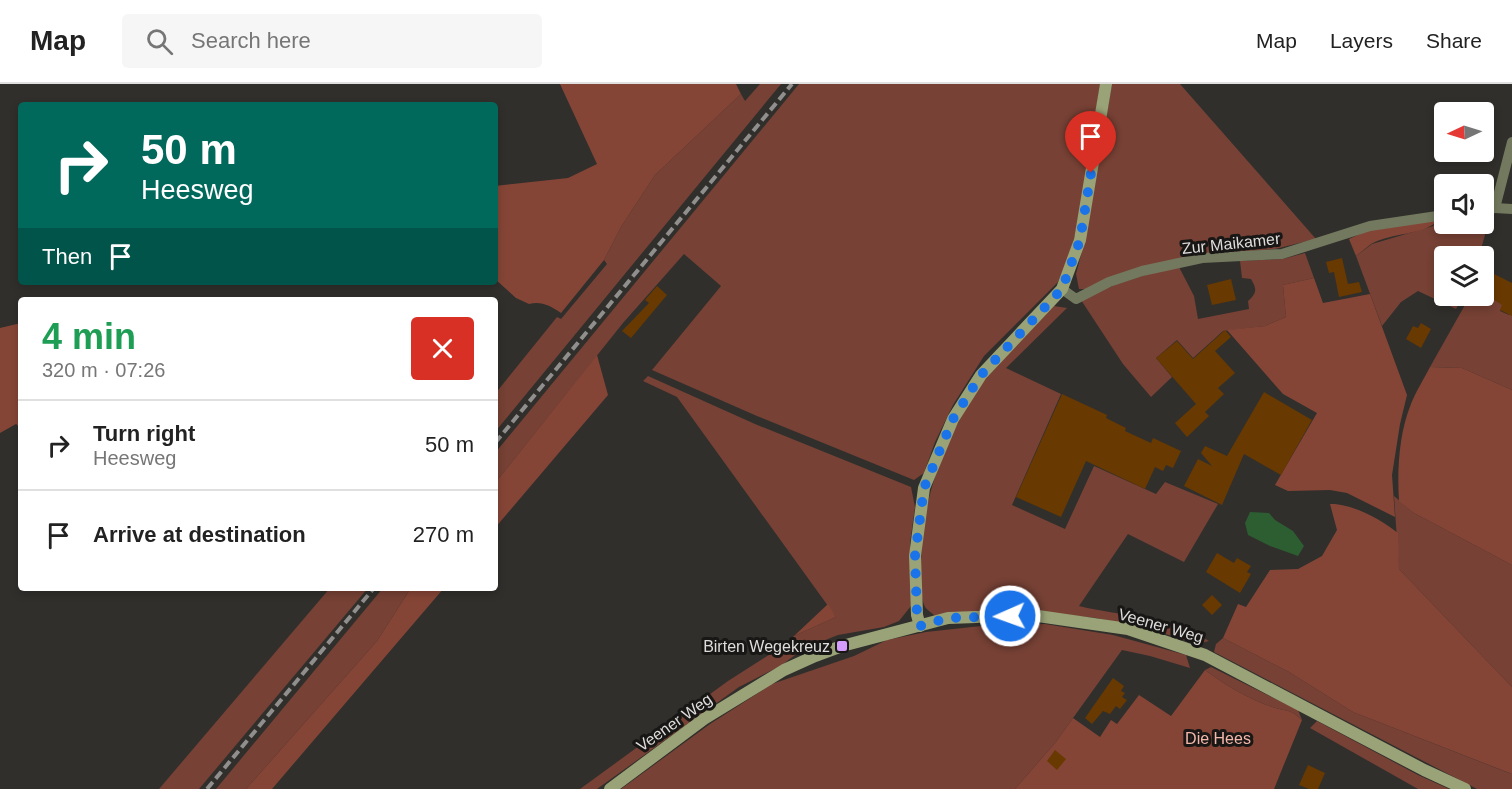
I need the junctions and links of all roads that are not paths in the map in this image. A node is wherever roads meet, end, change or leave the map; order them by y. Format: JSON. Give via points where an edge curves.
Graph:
{"nodes":[{"id":1,"x":1106,"y":84,"type":"edge"},
{"id":2,"x":1512,"y":142,"type":"edge"},
{"id":3,"x":1495,"y":208,"type":"joint"},
{"id":4,"x":1512,"y":209,"type":"edge"},
{"id":5,"x":1434,"y":216,"type":"edge"},
{"id":6,"x":1062,"y":289,"type":"junction"},
{"id":7,"x":920,"y":626,"type":"junction"},
{"id":8,"x":610,"y":789,"type":"edge"},
{"id":9,"x":1465,"y":789,"type":"edge"}],
"edges":[{"from":1,"to":6,"type":"main road","via":[[1080,240]]},
{"from":2,"to":3,"type":"street"},
{"from":3,"to":4,"type":"street"},
{"from":5,"to":6,"type":"street","name":"Zur Maikamer","via":[[1370,226],[1282,254],[1202,258],[1142,271],[1076,299]]},
{"from":6,"to":7,"type":"main road","via":[[981,375],[944,439],[924,488],[915,556]]},
{"from":7,"to":8,"type":"main road","name":"Veener Weg","via":[[842,646],[784,670],[704,719]]},
{"from":7,"to":9,"type":"main road","name":"Veener Weg","via":[[948,618],[1030,615],[1128,629],[1205,655]]}]}
